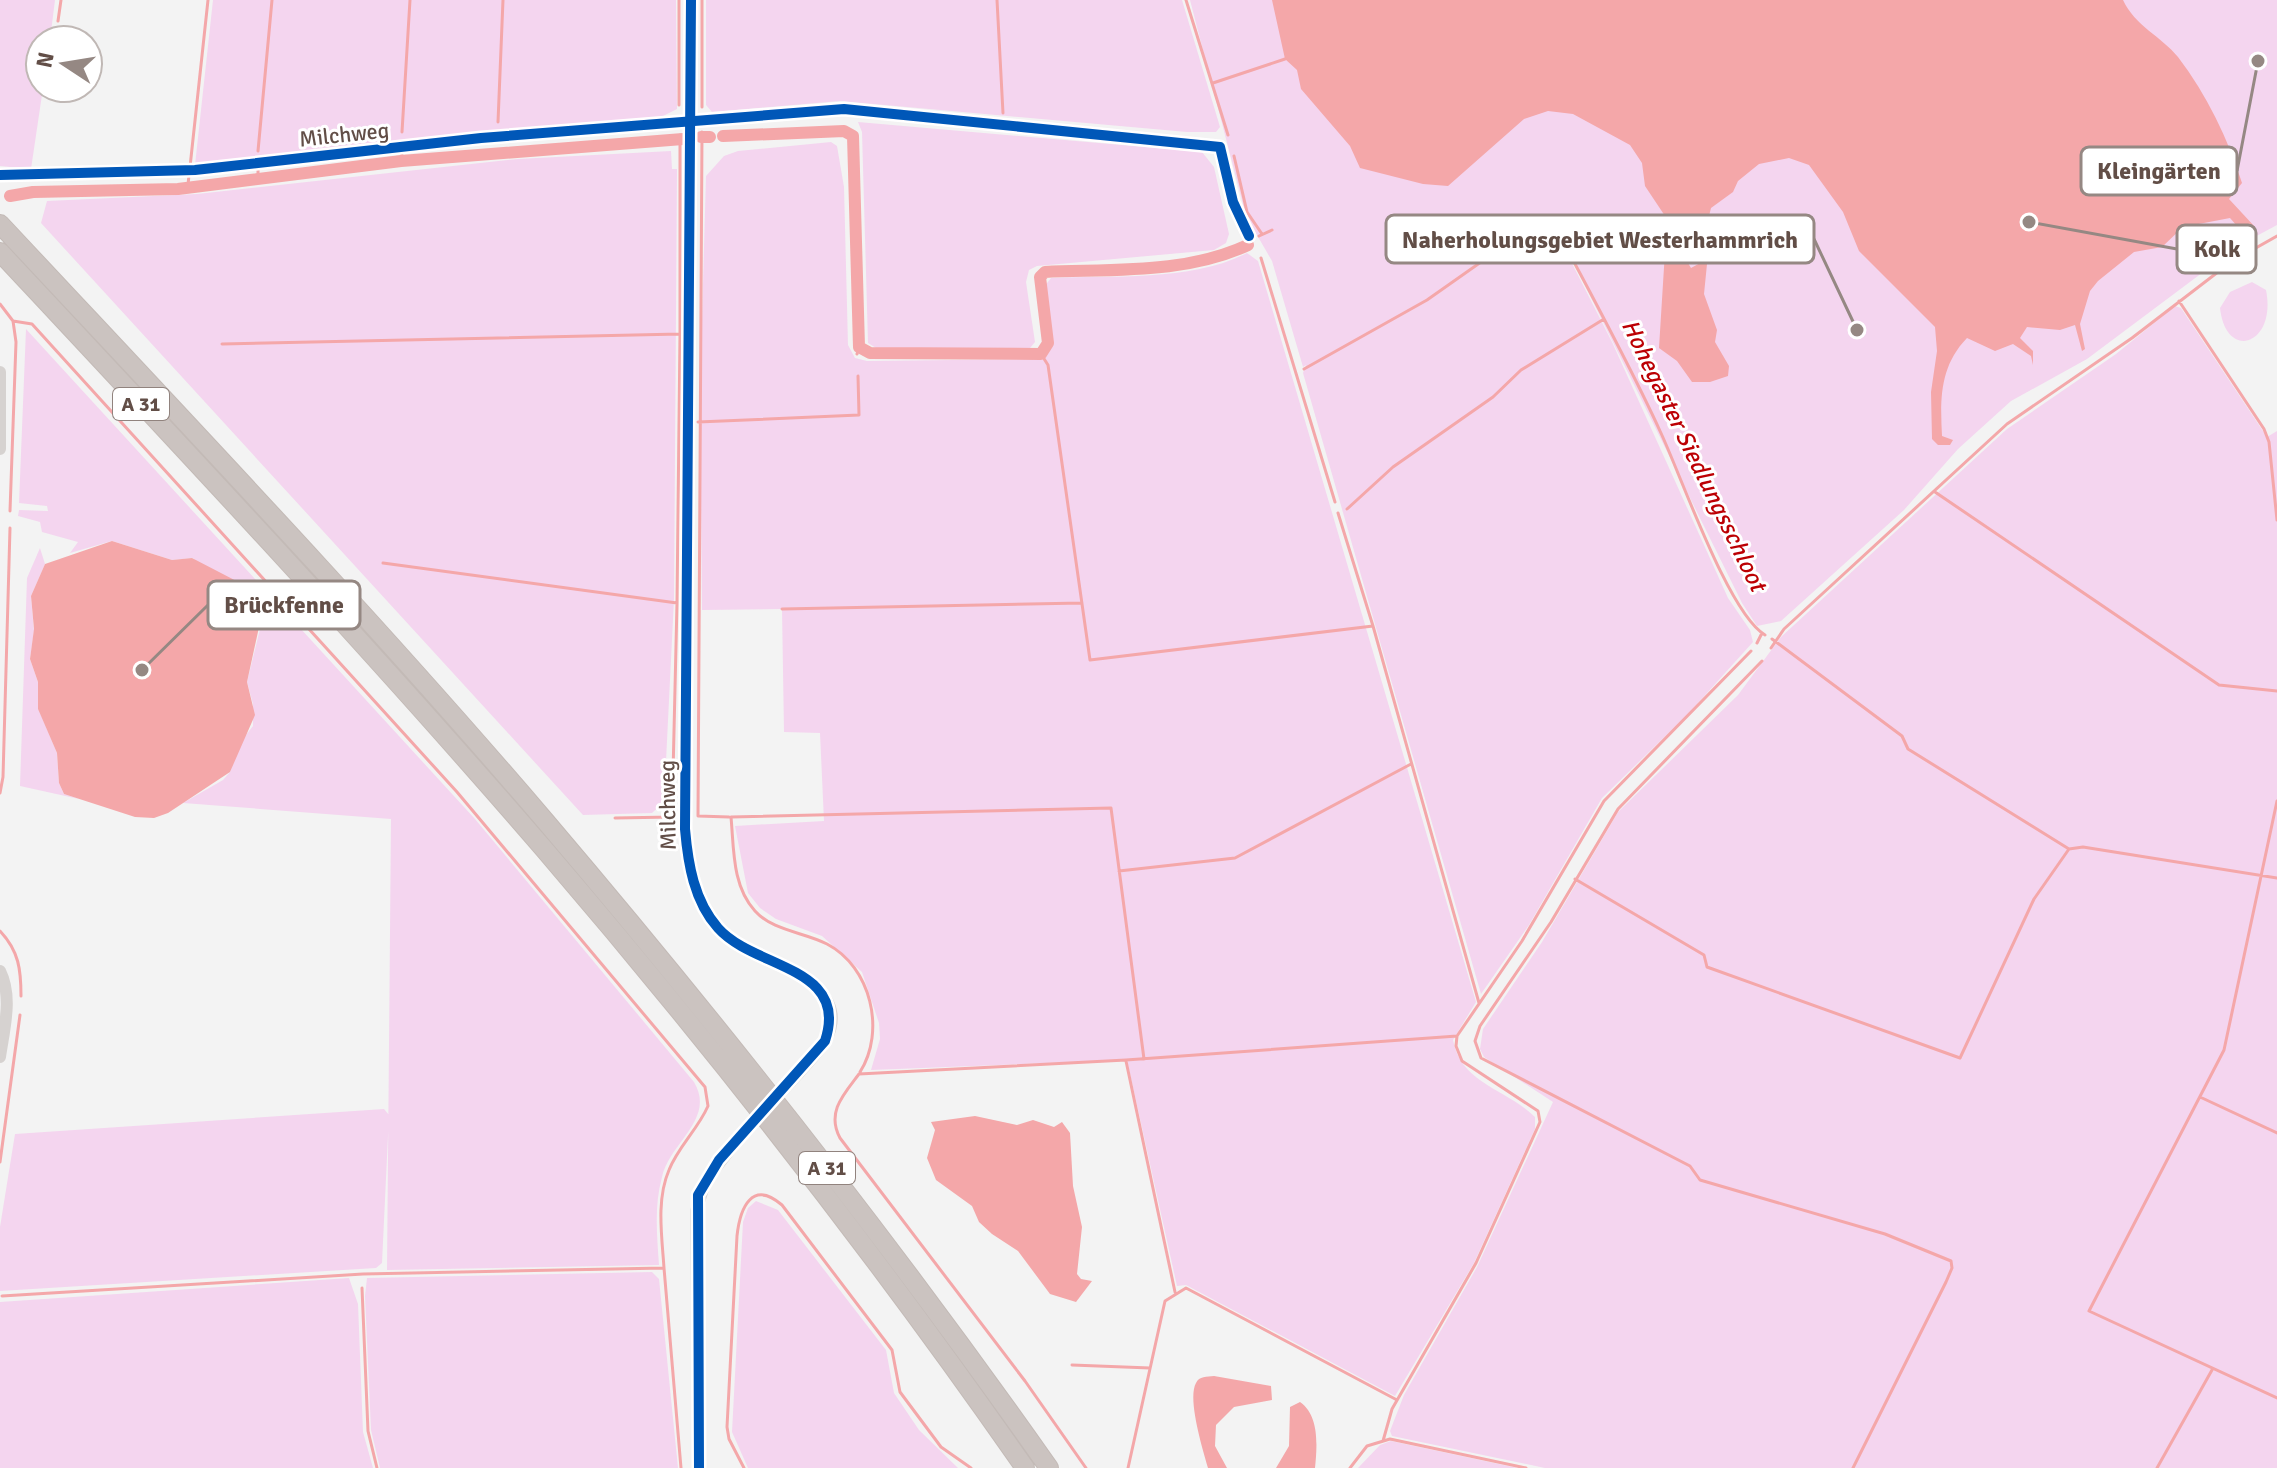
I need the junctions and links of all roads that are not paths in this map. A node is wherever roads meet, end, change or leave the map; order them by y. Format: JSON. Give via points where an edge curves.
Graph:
{"nodes":[{"id":1,"x":691,"y":0,"type":"edge"},
{"id":2,"x":692,"y":121,"type":"junction"},
{"id":3,"x":0,"y":175,"type":"edge"},
{"id":4,"x":0,"y":224,"type":"edge"},
{"id":5,"x":1249,"y":236,"type":"dead end"},
{"id":6,"x":0,"y":252,"type":"edge"},
{"id":7,"x":0,"y":372,"type":"edge"},
{"id":8,"x":0,"y":449,"type":"edge"},
{"id":9,"x":0,"y":971,"type":"edge"},
{"id":10,"x":0,"y":1057,"type":"edge"},
{"id":11,"x":699,"y":1468,"type":"edge"},
{"id":12,"x":1025,"y":1468,"type":"edge"},
{"id":13,"x":1049,"y":1468,"type":"edge"}],
"edges":[{"from":1,"to":2,"type":"street","name":"Milchweg"},
{"from":2,"to":3,"type":"street","name":"Milchweg","via":[[190,171]]},
{"from":2,"to":5,"type":"street","via":[[844,109],[1199,142],[1220,147],[1235,211]]},
{"from":2,"to":11,"type":"street","name":"Milchweg","bridge":true,"via":[[688,864],[699,897],[718,928],[743,947],[809,980],[830,1007],[831,1025],[825,1041],[706,1180],[696,1211]]},
{"from":4,"to":13,"type":"highway","number":"A 31","via":[[545,821],[793,1123]]},
{"from":6,"to":12,"type":"highway","number":"A 31","via":[[376,658],[561,869],[756,1107]]},
{"from":7,"to":8,"type":"street"},
{"from":9,"to":10,"type":"street","via":[[7,1006]]}]}
